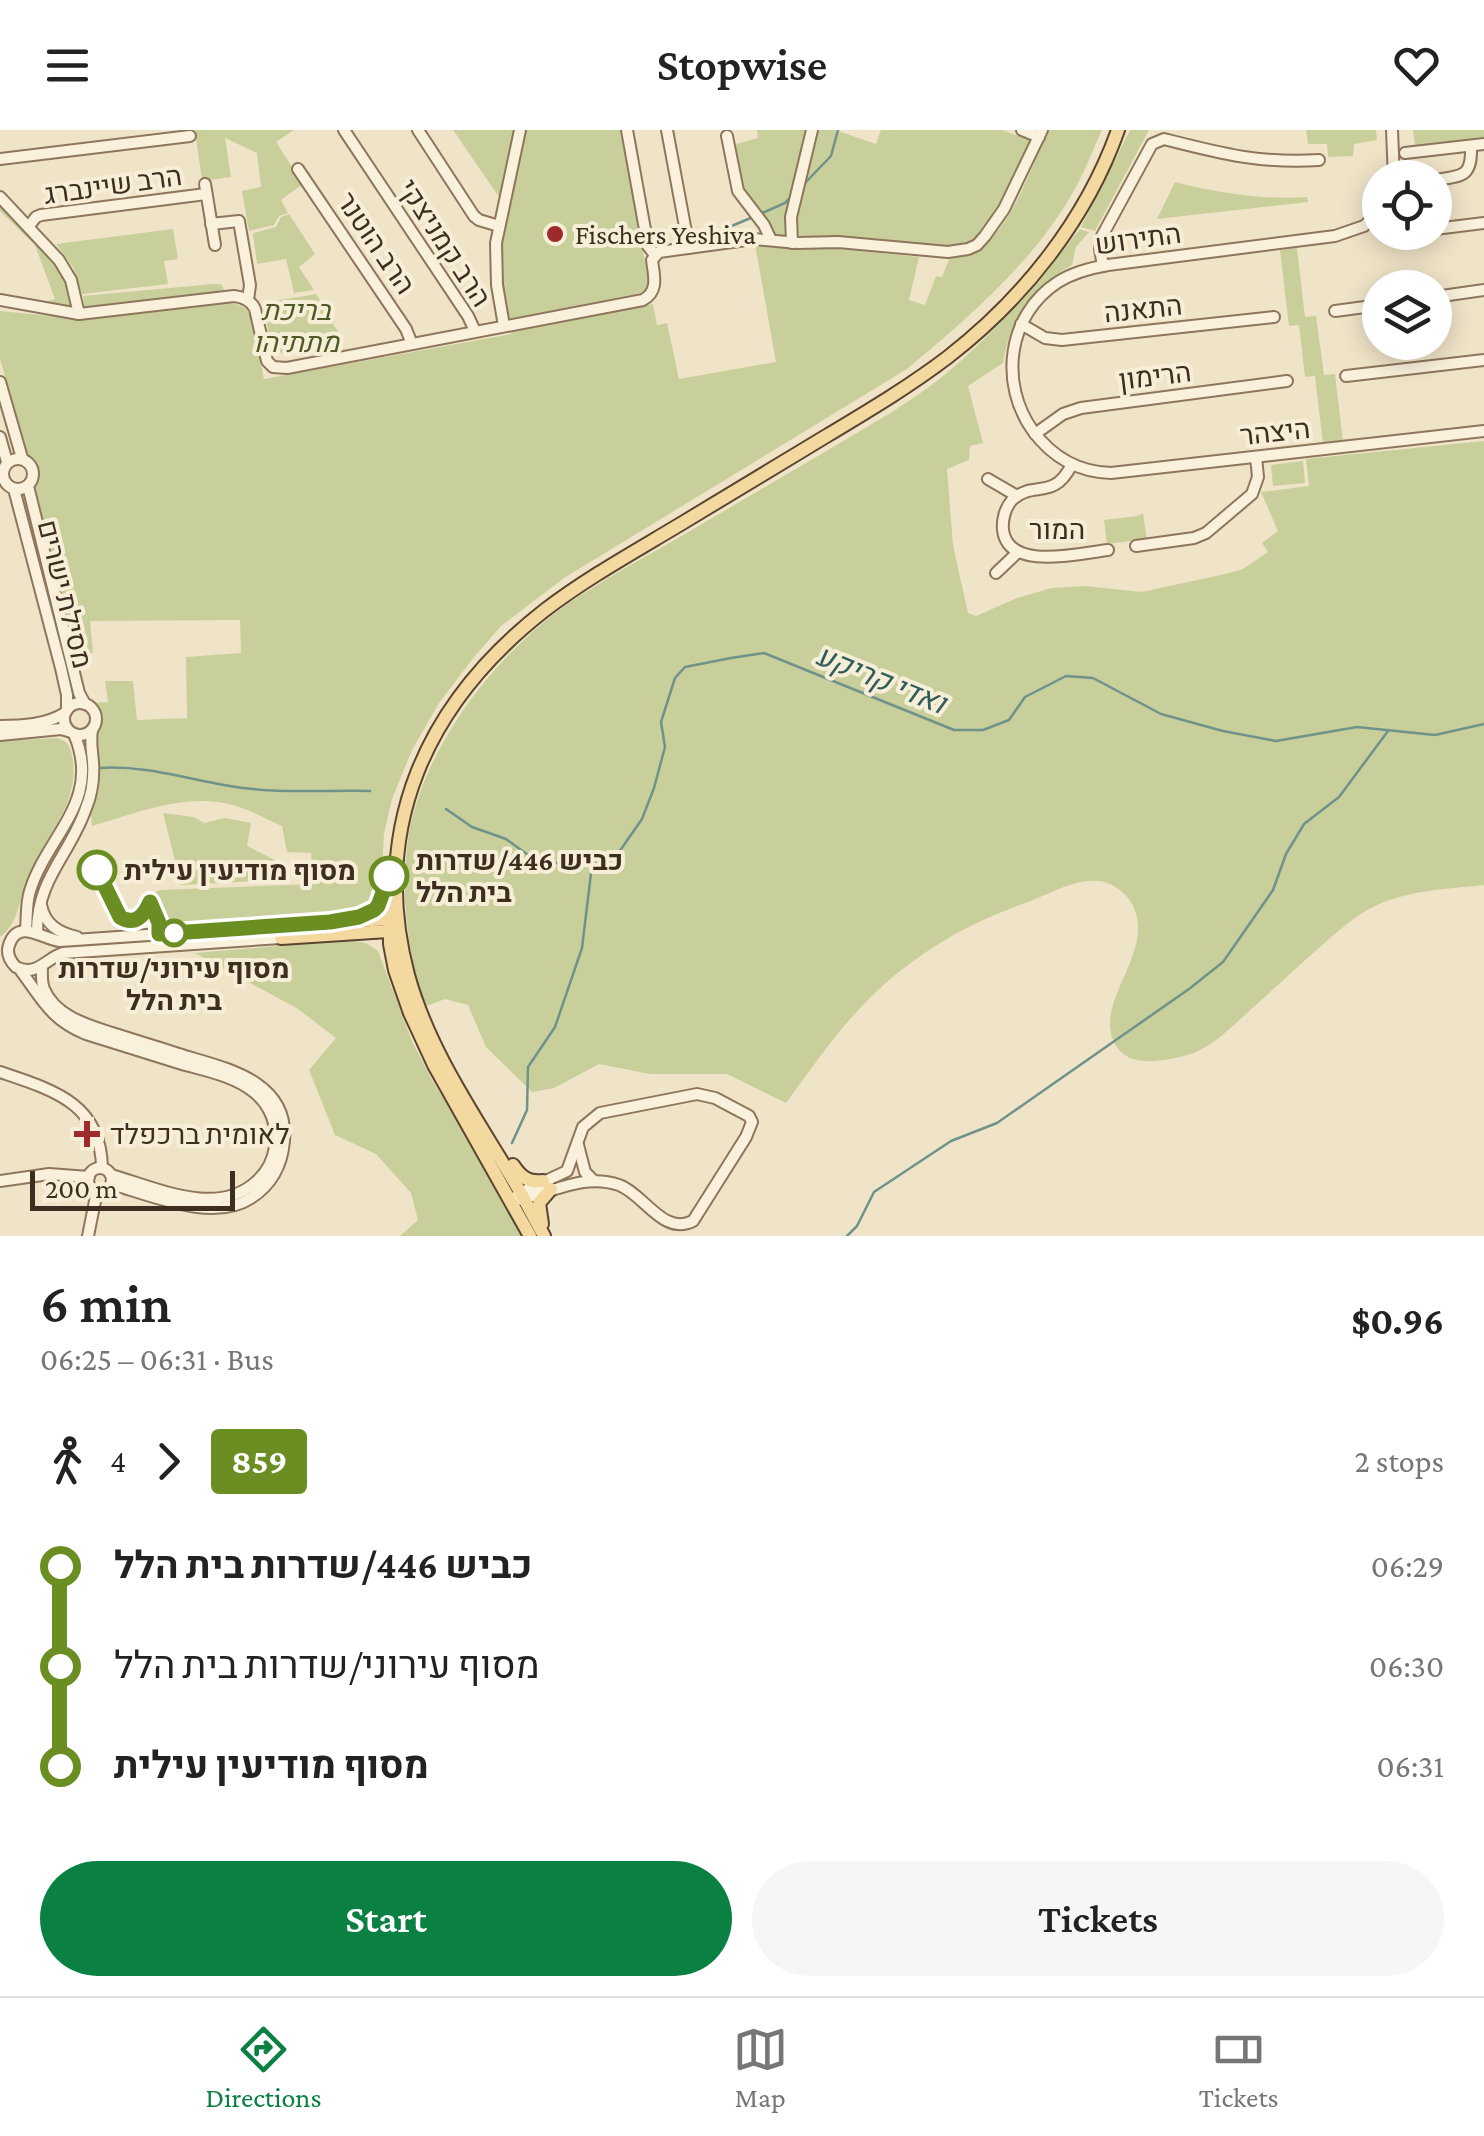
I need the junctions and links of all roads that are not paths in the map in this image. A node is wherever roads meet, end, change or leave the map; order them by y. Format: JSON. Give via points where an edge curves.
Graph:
{"nodes":[{"id":1,"x":344,"y":130,"type":"edge"},
{"id":2,"x":418,"y":130,"type":"edge"},
{"id":3,"x":520,"y":130,"type":"edge"},
{"id":4,"x":627,"y":130,"type":"edge"},
{"id":5,"x":667,"y":130,"type":"edge"},
{"id":6,"x":812,"y":130,"type":"edge"},
{"id":7,"x":1022,"y":130,"type":"edge"},
{"id":8,"x":1114,"y":130,"type":"edge"},
{"id":9,"x":1391,"y":132,"type":"edge"},
{"id":10,"x":1040,"y":133,"type":"edge"},
{"id":11,"x":190,"y":136,"type":"dead end"},
{"id":12,"x":727,"y":136,"type":"dead end"},
{"id":13,"x":1484,"y":144,"type":"edge"},
{"id":14,"x":1471,"y":146,"type":"junction"},
{"id":15,"x":1405,"y":153,"type":"dead end"},
{"id":16,"x":0,"y":159,"type":"edge"},
{"id":17,"x":1319,"y":160,"type":"dead end"},
{"id":18,"x":1393,"y":160,"type":"edge"},
{"id":19,"x":298,"y":168,"type":"dead end"},
{"id":20,"x":1452,"y":177,"type":"edge"},
{"id":21,"x":0,"y":197,"type":"edge"},
{"id":22,"x":1484,"y":222,"type":"edge"},
{"id":23,"x":212,"y":224,"type":"junction"},
{"id":24,"x":28,"y":226,"type":"junction"},
{"id":25,"x":499,"y":226,"type":"junction"},
{"id":26,"x":1362,"y":227,"type":"edge"},
{"id":27,"x":1452,"y":227,"type":"edge"},
{"id":28,"x":771,"y":240,"type":"junction"},
{"id":29,"x":792,"y":242,"type":"junction"},
{"id":30,"x":215,"y":246,"type":"dead end"},
{"id":31,"x":689,"y":248,"type":"junction"},
{"id":32,"x":655,"y":255,"type":"junction"},
{"id":33,"x":1103,"y":266,"type":"junction"},
{"id":34,"x":1484,"y":290,"type":"edge"},
{"id":35,"x":1452,"y":295,"type":"edge"},
{"id":36,"x":248,"y":300,"type":"junction"},
{"id":37,"x":2,"y":302,"type":"edge"},
{"id":38,"x":1362,"y":307,"type":"edge"},
{"id":39,"x":1335,"y":311,"type":"dead end"},
{"id":40,"x":78,"y":314,"type":"junction"},
{"id":41,"x":1274,"y":316,"type":"dead end"},
{"id":42,"x":1022,"y":324,"type":"junction"},
{"id":43,"x":504,"y":326,"type":"junction"},
{"id":44,"x":474,"y":332,"type":"junction"},
{"id":45,"x":412,"y":344,"type":"junction"},
{"id":46,"x":1484,"y":360,"type":"edge"},
{"id":47,"x":1346,"y":376,"type":"dead end"},
{"id":48,"x":1288,"y":381,"type":"dead end"},
{"id":49,"x":0,"y":382,"type":"edge"},
{"id":50,"x":1484,"y":431,"type":"edge"},
{"id":51,"x":1035,"y":434,"type":"junction"},
{"id":52,"x":0,"y":436,"type":"edge"},
{"id":53,"x":1256,"y":457,"type":"junction"},
{"id":54,"x":22,"y":458,"type":"junction"},
{"id":55,"x":7,"y":462,"type":"junction"},
{"id":56,"x":1071,"y":466,"type":"junction"},
{"id":57,"x":988,"y":479,"type":"dead end"},
{"id":58,"x":4,"y":481,"type":"edge"},
{"id":59,"x":28,"y":486,"type":"junction"},
{"id":60,"x":1017,"y":496,"type":"junction"},
{"id":61,"x":1136,"y":546,"type":"dead end"},
{"id":62,"x":1108,"y":550,"type":"dead end"},
{"id":63,"x":1016,"y":553,"type":"junction"},
{"id":64,"x":996,"y":573,"type":"dead end"},
{"id":65,"x":85,"y":704,"type":"junction"},
{"id":66,"x":66,"y":712,"type":"junction"},
{"id":67,"x":0,"y":726,"type":"edge"},
{"id":68,"x":92,"y":730,"type":"junction"},
{"id":69,"x":72,"y":733,"type":"junction"},
{"id":70,"x":0,"y":735,"type":"edge"},
{"id":71,"x":389,"y":876,"type":"junction"},
{"id":72,"x":42,"y":893,"type":"junction"},
{"id":73,"x":330,"y":922,"type":"junction"},
{"id":74,"x":392,"y":925,"type":"junction"},
{"id":75,"x":280,"y":932,"type":"junction"},
{"id":76,"x":35,"y":933,"type":"junction"},
{"id":77,"x":352,"y":934,"type":"junction"},
{"id":78,"x":88,"y":940,"type":"junction"},
{"id":79,"x":4,"y":945,"type":"edge"},
{"id":80,"x":5,"y":959,"type":"edge"},
{"id":81,"x":393,"y":960,"type":"junction"},
{"id":82,"x":44,"y":964,"type":"junction"},
{"id":83,"x":21,"y":970,"type":"junction"},
{"id":84,"x":152,"y":1050,"type":"junction"},
{"id":85,"x":0,"y":1072,"type":"edge"},
{"id":86,"x":475,"y":1117,"type":"junction"},
{"id":87,"x":578,"y":1139,"type":"junction"},
{"id":88,"x":108,"y":1176,"type":"junction"},
{"id":89,"x":89,"y":1178,"type":"junction"},
{"id":90,"x":594,"y":1181,"type":"junction"},
{"id":91,"x":0,"y":1182,"type":"edge"},
{"id":92,"x":547,"y":1185,"type":"junction"},
{"id":93,"x":98,"y":1191,"type":"junction"},
{"id":94,"x":518,"y":1198,"type":"junction"},
{"id":95,"x":88,"y":1236,"type":"edge"},
{"id":96,"x":530,"y":1236,"type":"edge"},
{"id":97,"x":545,"y":1236,"type":"edge"}],
"edges":[{"from":1,"to":44,"type":"street","name":"הרב קמניצקי"},
{"from":2,"to":25,"type":"street","via":[[474,216]]},
{"from":3,"to":25,"type":"street"},
{"from":4,"to":32,"type":"street"},
{"from":5,"to":31,"type":"street"},
{"from":6,"to":29,"type":"street","via":[[791,217]]},
{"from":7,"to":10,"type":"street"},
{"from":8,"to":71,"type":"main road","via":[[1043,254],[963,336],[867,404],[598,566],[542,604],[485,656],[418,752],[397,810]]},
{"from":8,"to":74,"type":"main road","via":[[1091,189],[1048,258],[967,341],[870,410],[602,571],[546,609],[490,660],[447,714],[409,794]]},
{"from":9,"to":18,"type":"street"},
{"from":10,"to":29,"type":"street","via":[[1004,209],[968,249]]},
{"from":11,"to":16,"type":"street"},
{"from":12,"to":28,"type":"street","via":[[738,192]]},
{"from":13,"to":14,"type":"street"},
{"from":14,"to":15,"type":"street"},
{"from":14,"to":20,"type":"street","via":[[1468,171]]},
{"from":17,"to":33,"type":"street","via":[[1257,160],[1156,141],[1102,236]]},
{"from":19,"to":45,"type":"street","name":"הרב הוטנר"},
{"from":21,"to":24,"type":"street"},
{"from":22,"to":27,"type":"street"},
{"from":23,"to":24,"type":"street","name":"הרב שיינברג","via":[[206,189],[41,215]]},
{"from":23,"to":30,"type":"street"},
{"from":23,"to":36,"type":"street","via":[[240,220]]},
{"from":24,"to":40,"type":"street","via":[[66,270]]},
{"from":25,"to":43,"type":"street","via":[[496,272]]},
{"from":26,"to":33,"type":"street","name":"התירוש","via":[[1335,236]]},
{"from":28,"to":29,"type":"street"},
{"from":28,"to":31,"type":"street"},
{"from":31,"to":32,"type":"street"},
{"from":32,"to":43,"type":"street","via":[[653,292],[643,300]]},
{"from":33,"to":42,"type":"street","name":"התירוש","via":[[1056,283]]},
{"from":34,"to":35,"type":"street"},
{"from":36,"to":40,"type":"street","via":[[234,296]]},
{"from":36,"to":45,"type":"street","via":[[273,367]]},
{"from":37,"to":40,"type":"street"},
{"from":38,"to":39,"type":"street"},
{"from":41,"to":42,"type":"street","name":"התאנה","via":[[1062,340]]},
{"from":42,"to":51,"type":"street","name":"התירוש","via":[[1012,379]]},
{"from":43,"to":44,"type":"street"},
{"from":44,"to":45,"type":"street"},
{"from":46,"to":47,"type":"street"},
{"from":48,"to":51,"type":"street","name":"הרימון","via":[[1081,408]]},
{"from":49,"to":54,"type":"street"},
{"from":50,"to":53,"type":"street","name":"היצהר"},
{"from":51,"to":56,"type":"street","name":"התירוש"},
{"from":52,"to":55,"type":"street"},
{"from":53,"to":56,"type":"street","name":"היצהר","via":[[1111,473]]},
{"from":53,"to":61,"type":"street","via":[[1252,494],[1206,533]]},
{"from":54,"to":55,"type":"street"},
{"from":54,"to":59,"type":"street","via":[[33,470]]},
{"from":55,"to":58,"type":"street"},
{"from":56,"to":60,"type":"street","name":"המור","via":[[1058,484]]},
{"from":57,"to":60,"type":"street"},
{"from":58,"to":59,"type":"street"},
{"from":58,"to":66,"type":"street","name":"מסילת ישרים","via":[[58,658]]},
{"from":59,"to":65,"type":"street","name":"מסילת ישרים"},
{"from":60,"to":63,"type":"street","name":"המור","via":[[1003,528]]},
{"from":62,"to":63,"type":"street","name":"המור"},
{"from":63,"to":64,"type":"street"},
{"from":65,"to":66,"type":"street"},
{"from":65,"to":68,"type":"street","via":[[96,716]]},
{"from":66,"to":67,"type":"street"},
{"from":66,"to":69,"type":"street"},
{"from":68,"to":69,"type":"street"},
{"from":68,"to":72,"type":"street","via":[[87,808]]},
{"from":69,"to":70,"type":"street"},
{"from":69,"to":76,"type":"street","via":[[82,762],[80,791],[30,890]]},
{"from":71,"to":73,"type":"main road","via":[[374,910]]},
{"from":71,"to":74,"type":"main road"},
{"from":72,"to":76,"type":"street"},
{"from":72,"to":78,"type":"street","via":[[52,927]]},
{"from":73,"to":74,"type":"main road"},
{"from":73,"to":75,"type":"main road"},
{"from":74,"to":77,"type":"main road"},
{"from":74,"to":81,"type":"main road"},
{"from":74,"to":86,"type":"main road","via":[[424,1022]]},
{"from":75,"to":77,"type":"main road"},
{"from":75,"to":78,"type":"street"},
{"from":75,"to":82,"type":"street","via":[[73,952]]},
{"from":76,"to":78,"type":"street","via":[[51,941]]},
{"from":76,"to":79,"type":"street"},
{"from":76,"to":82,"type":"street","via":[[49,952]]},
{"from":77,"to":81,"type":"main road","via":[[380,939]]},
{"from":79,"to":80,"type":"street"},
{"from":80,"to":83,"type":"street"},
{"from":81,"to":94,"type":"main road","via":[[425,1048]]},
{"from":82,"to":83,"type":"street"},
{"from":82,"to":84,"type":"street","via":[[44,989],[64,1012]]},
{"from":83,"to":84,"type":"street","via":[[58,1019],[86,1034]]},
{"from":84,"to":88,"type":"street","via":[[252,1090],[275,1123],[279,1151],[257,1182],[224,1199],[203,1200]]},
{"from":85,"to":88,"type":"street","via":[[84,1113]]},
{"from":86,"to":92,"type":"main road","via":[[521,1176]]},
{"from":86,"to":94,"type":"main road"},
{"from":87,"to":90,"type":"street","via":[[585,1172]]},
{"from":87,"to":90,"type":"street","via":[[600,1113],[697,1094],[752,1119],[704,1204],[681,1229],[663,1226],[630,1190]]},
{"from":87,"to":92,"type":"street","via":[[567,1170]]},
{"from":88,"to":89,"type":"street","via":[[94,1170]]},
{"from":88,"to":93,"type":"street","via":[[107,1189]]},
{"from":89,"to":91,"type":"street","via":[[48,1174]]},
{"from":89,"to":93,"type":"street"},
{"from":90,"to":92,"type":"street"},
{"from":92,"to":94,"type":"street"},
{"from":92,"to":97,"type":"main road","via":[[539,1203]]},
{"from":93,"to":95,"type":"street"},
{"from":94,"to":96,"type":"main road"},
{"from":94,"to":97,"type":"main road"}]}
